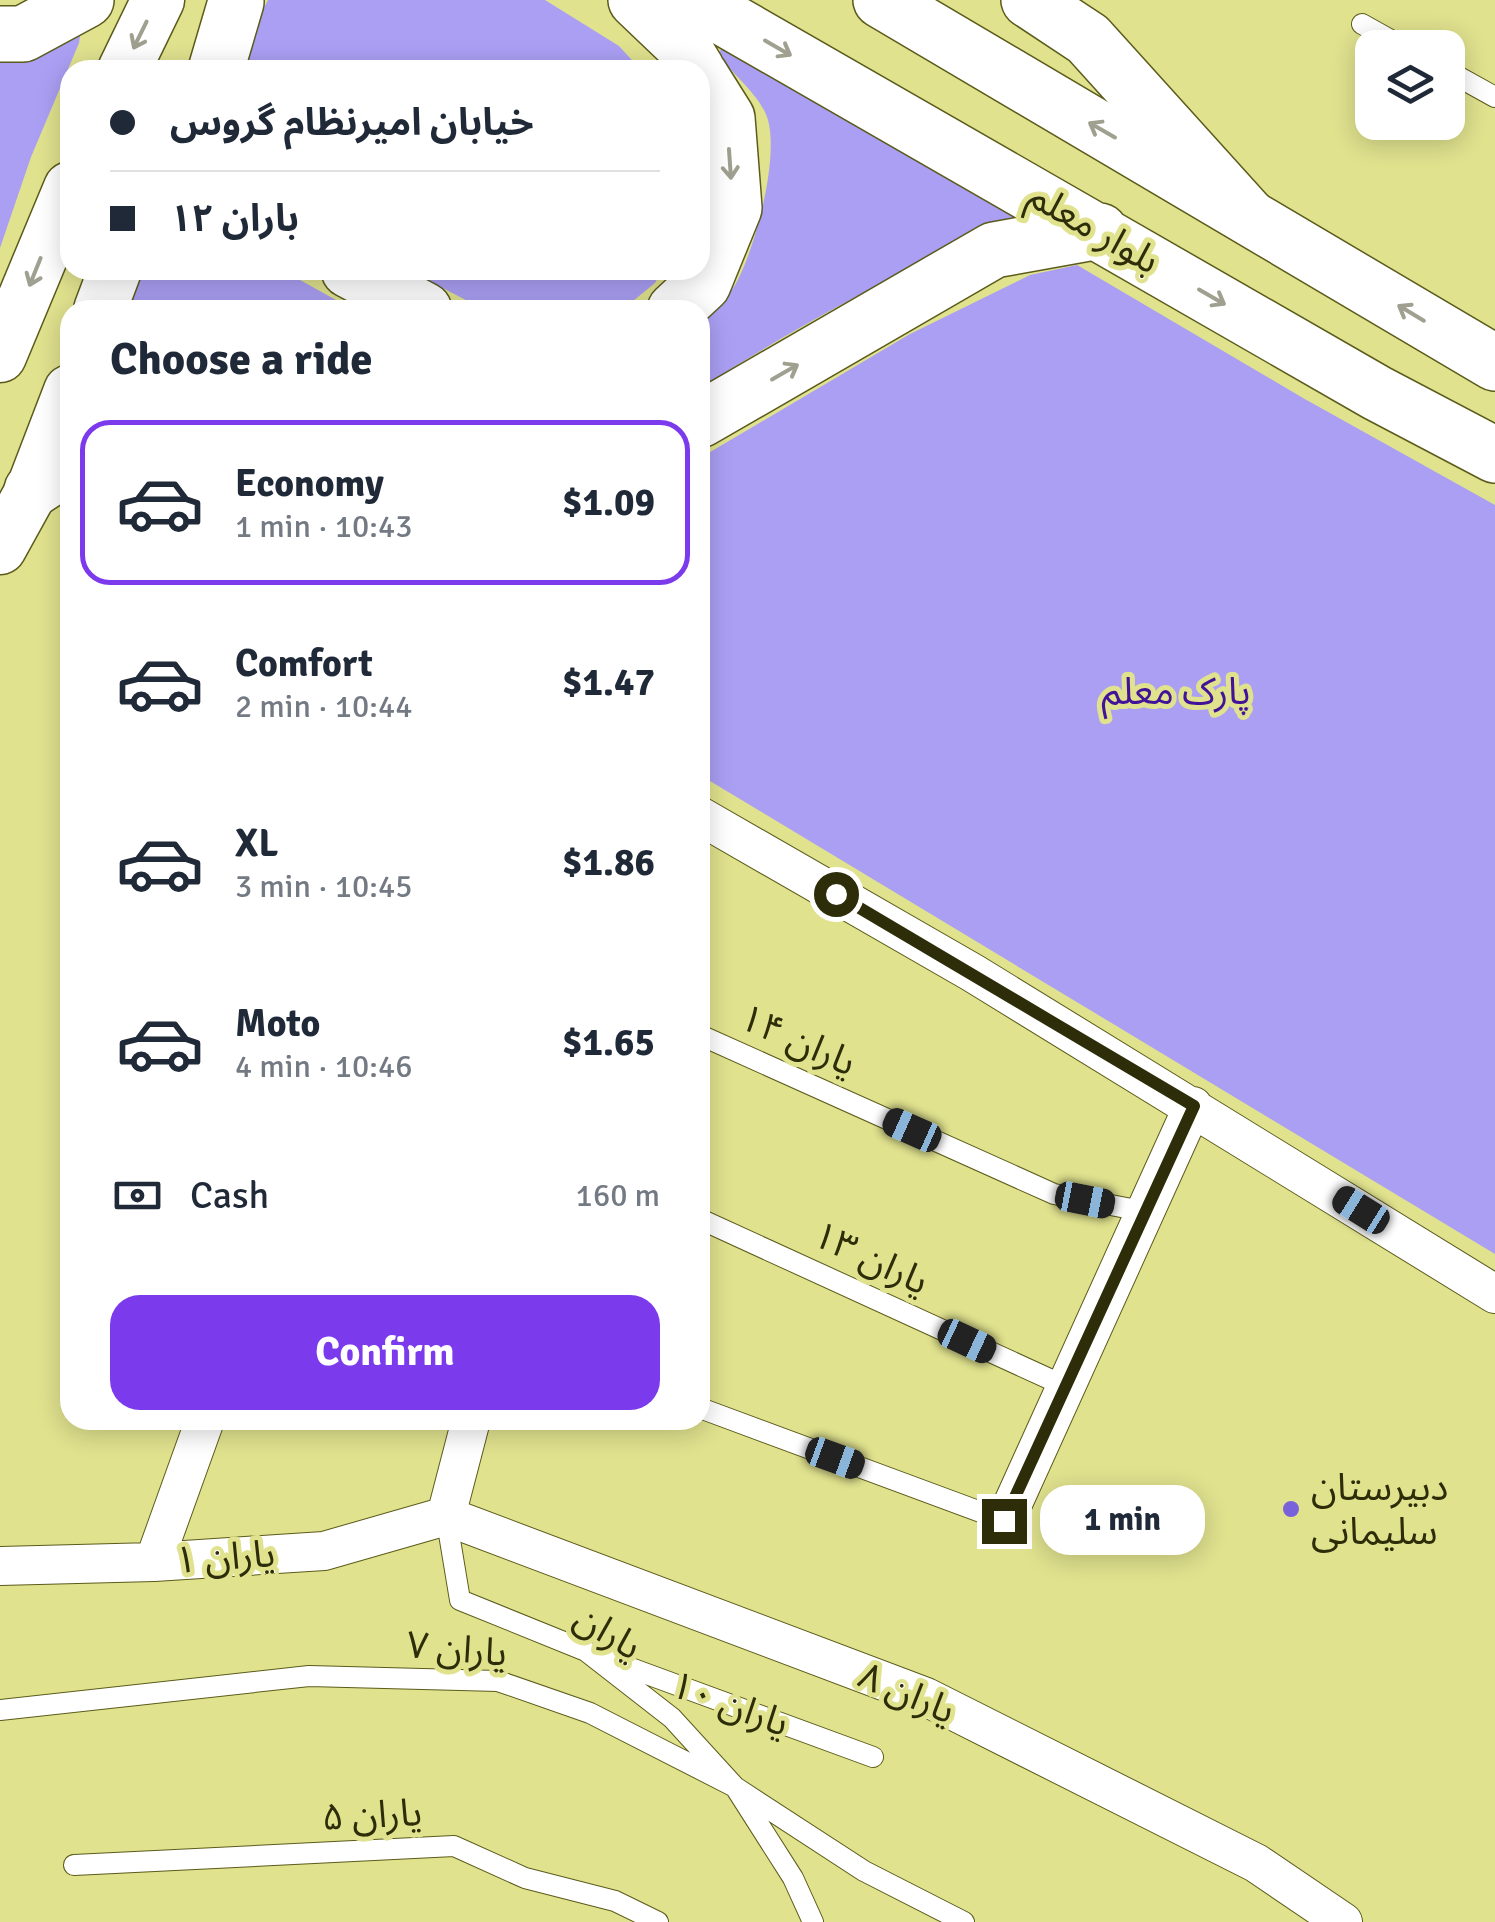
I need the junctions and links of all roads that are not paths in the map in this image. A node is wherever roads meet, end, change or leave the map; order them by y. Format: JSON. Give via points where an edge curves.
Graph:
{"nodes":[{"id":1,"x":86,"y":0,"type":"edge"},
{"id":2,"x":158,"y":0,"type":"edge"},
{"id":3,"x":636,"y":0,"type":"edge"},
{"id":4,"x":693,"y":0,"type":"edge"},
{"id":5,"x":881,"y":0,"type":"edge"},
{"id":6,"x":1029,"y":0,"type":"edge"},
{"id":7,"x":236,"y":1,"type":"edge"},
{"id":8,"x":1362,"y":24,"type":"dead end"},
{"id":9,"x":1372,"y":30,"type":"edge"},
{"id":10,"x":0,"y":34,"type":"edge"},
{"id":11,"x":129,"y":60,"type":"edge"},
{"id":12,"x":209,"y":60,"type":"edge"},
{"id":13,"x":219,"y":60,"type":"edge"},
{"id":14,"x":691,"y":60,"type":"edge"},
{"id":15,"x":1465,"y":80,"type":"edge"},
{"id":16,"x":710,"y":91,"type":"edge"},
{"id":17,"x":1495,"y":97,"type":"edge"},
{"id":18,"x":60,"y":212,"type":"edge"},
{"id":19,"x":1247,"y":214,"type":"junction"},
{"id":20,"x":1100,"y":231,"type":"junction"},
{"id":21,"x":710,"y":265,"type":"edge"},
{"id":22,"x":368,"y":280,"type":"edge"},
{"id":23,"x":704,"y":280,"type":"edge"},
{"id":24,"x":405,"y":300,"type":"edge"},
{"id":25,"x":685,"y":300,"type":"edge"},
{"id":26,"x":0,"y":356,"type":"edge"},
{"id":27,"x":1495,"y":363,"type":"edge"},
{"id":28,"x":710,"y":414,"type":"edge"},
{"id":29,"x":1495,"y":455,"type":"edge"},
{"id":30,"x":60,"y":472,"type":"edge"},
{"id":31,"x":0,"y":548,"type":"edge"},
{"id":32,"x":710,"y":822,"type":"edge"},
{"id":33,"x":710,"y":1039,"type":"edge"},
{"id":34,"x":1194,"y":1106,"type":"junction"},
{"id":35,"x":1147,"y":1212,"type":"junction"},
{"id":36,"x":710,"y":1223,"type":"edge"},
{"id":37,"x":1495,"y":1294,"type":"edge"},
{"id":38,"x":1067,"y":1386,"type":"junction"},
{"id":39,"x":710,"y":1412,"type":"edge"},
{"id":40,"x":200,"y":1430,"type":"edge"},
{"id":41,"x":468,"y":1430,"type":"edge"},
{"id":42,"x":446,"y":1516,"type":"junction"},
{"id":43,"x":1004,"y":1521,"type":"joint"},
{"id":44,"x":154,"y":1562,"type":"junction"},
{"id":45,"x":0,"y":1566,"type":"edge"},
{"id":46,"x":586,"y":1652,"type":"junction"},
{"id":47,"x":0,"y":1710,"type":"edge"},
{"id":48,"x":874,"y":1758,"type":"dead end"},
{"id":49,"x":735,"y":1788,"type":"junction"},
{"id":50,"x":74,"y":1864,"type":"dead end"},
{"id":51,"x":658,"y":1922,"type":"edge"},
{"id":52,"x":813,"y":1922,"type":"edge"},
{"id":53,"x":964,"y":1922,"type":"edge"},
{"id":54,"x":1343,"y":1922,"type":"edge"}],
"edges":[{"from":1,"to":10,"type":"main road","via":[[23,34]]},
{"from":2,"to":11,"type":"main road","one_way":true},
{"from":3,"to":14,"type":"main road"},
{"from":4,"to":20,"type":"main road","name":"بلوار معلم","one_way":true},
{"from":19,"to":5,"type":"main road","one_way":true},
{"from":6,"to":19,"type":"main road","via":[[1088,39]]},
{"from":7,"to":12,"type":"main road"},
{"from":7,"to":13,"type":"main road"},
{"from":8,"to":9,"type":"lane"},
{"from":15,"to":17,"type":"lane"},
{"from":16,"to":21,"type":"main road","one_way":true,"via":[[726,118],[734,208]]},
{"from":18,"to":26,"type":"main road","one_way":true},
{"from":27,"to":19,"type":"main road","one_way":true},
{"from":28,"to":20,"type":"main road","one_way":true,"via":[[994,250]]},
{"from":20,"to":29,"type":"main road","name":"بلوار معلم","one_way":true},
{"from":22,"to":24,"type":"main road"},
{"from":23,"to":25,"type":"main road","one_way":true},
{"from":30,"to":31,"type":"main road"},
{"from":32,"to":34,"type":"street"},
{"from":33,"to":35,"type":"lane","name":"یاران ۱۴","via":[[1054,1194]]},
{"from":34,"to":35,"type":"street"},
{"from":34,"to":37,"type":"street"},
{"from":35,"to":38,"type":"street"},
{"from":36,"to":38,"type":"lane","name":"یاران ۱۳"},
{"from":38,"to":43,"type":"street"},
{"from":39,"to":43,"type":"lane"},
{"from":40,"to":44,"type":"street"},
{"from":41,"to":42,"type":"street"},
{"from":42,"to":44,"type":"street","name":"یاران ۱","via":[[324,1551]]},
{"from":42,"to":46,"type":"lane","name":"یاران","via":[[460,1600]]},
{"from":42,"to":54,"type":"street","name":"یاران ۸","via":[[926,1697],[1256,1863]]},
{"from":44,"to":45,"type":"street","name":"یاران ۱"},
{"from":46,"to":48,"type":"lane","name":"یاران ۱۰"},
{"from":46,"to":49,"type":"lane","name":"یاران","via":[[672,1718]]},
{"from":47,"to":49,"type":"lane","name":"یاران ۷","via":[[309,1676],[498,1680],[590,1714]]},
{"from":49,"to":52,"type":"lane","name":"یاران"},
{"from":49,"to":53,"type":"lane","name":"یاران ۷","via":[[864,1872]]},
{"from":50,"to":51,"type":"lane","name":"یاران ۵","via":[[454,1846],[525,1878],[616,1901]]}]}
